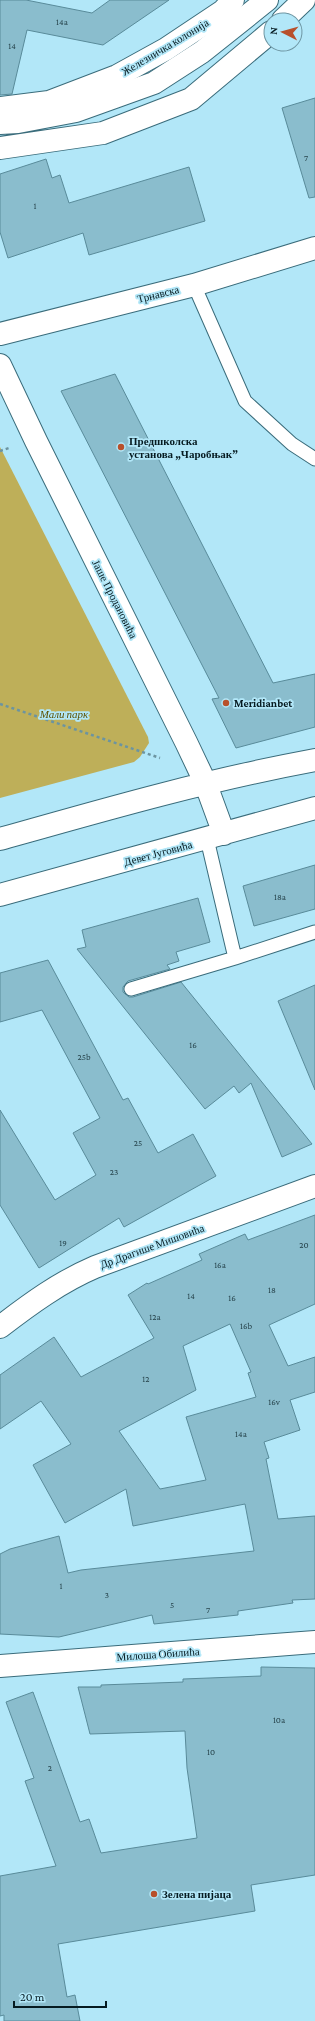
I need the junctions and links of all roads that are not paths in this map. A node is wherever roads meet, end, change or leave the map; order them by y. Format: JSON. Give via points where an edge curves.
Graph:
{"nodes":[{"id":1,"x":234,"y":0,"type":"edge"},
{"id":2,"x":267,"y":0,"type":"edge"},
{"id":3,"x":304,"y":0,"type":"edge"},
{"id":4,"x":291,"y":12,"type":"edge"},
{"id":5,"x":263,"y":39,"type":"edge"},
{"id":6,"x":0,"y":108,"type":"edge"},
{"id":7,"x":0,"y":123,"type":"edge"},
{"id":8,"x":0,"y":148,"type":"edge"},
{"id":9,"x":315,"y":248,"type":"edge"},
{"id":10,"x":194,"y":285,"type":"junction"},
{"id":11,"x":0,"y":334,"type":"edge"},
{"id":12,"x":0,"y":365,"type":"edge"},
{"id":13,"x":315,"y":459,"type":"edge"},
{"id":14,"x":315,"y":760,"type":"edge"},
{"id":15,"x":205,"y":782,"type":"junction"},
{"id":16,"x":315,"y":808,"type":"edge"},
{"id":17,"x":216,"y":837,"type":"junction"},
{"id":18,"x":0,"y":839,"type":"edge"},
{"id":19,"x":0,"y":895,"type":"edge"},
{"id":20,"x":315,"y":932,"type":"edge"},
{"id":21,"x":235,"y":958,"type":"junction"},
{"id":22,"x":131,"y":989,"type":"dead end"},
{"id":23,"x":315,"y":1186,"type":"edge"},
{"id":24,"x":0,"y":1327,"type":"edge"},
{"id":25,"x":315,"y":1642,"type":"edge"},
{"id":26,"x":0,"y":1666,"type":"edge"}],
"edges":[{"from":1,"to":6,"type":"street","name":"Железничка колонија","via":[[224,11],[118,76],[50,102]]},
{"from":2,"to":7,"type":"street","via":[[202,52],[154,83],[76,111]]},
{"from":3,"to":4,"type":"street"},
{"from":5,"to":8,"type":"street","via":[[191,99],[103,133]]},
{"from":9,"to":10,"type":"street","name":"Трнавска"},
{"from":10,"to":11,"type":"street","name":"Трнавска"},
{"from":10,"to":13,"type":"lane","via":[[245,401],[292,444]]},
{"from":12,"to":15,"type":"street","name":"Јаше Продановића"},
{"from":14,"to":15,"type":"street"},
{"from":15,"to":17,"type":"street","name":"Јаше Продановића"},
{"from":15,"to":18,"type":"street"},
{"from":16,"to":17,"type":"street","name":"Девет Југовића"},
{"from":17,"to":19,"type":"street","name":"Девет Југовића"},
{"from":17,"to":21,"type":"lane"},
{"from":20,"to":21,"type":"lane"},
{"from":21,"to":22,"type":"lane"},
{"from":23,"to":24,"type":"street","name":"Др Драгише Мишовића","via":[[73,1276]]},
{"from":25,"to":26,"type":"street","name":"Милоша Обилића"}]}
